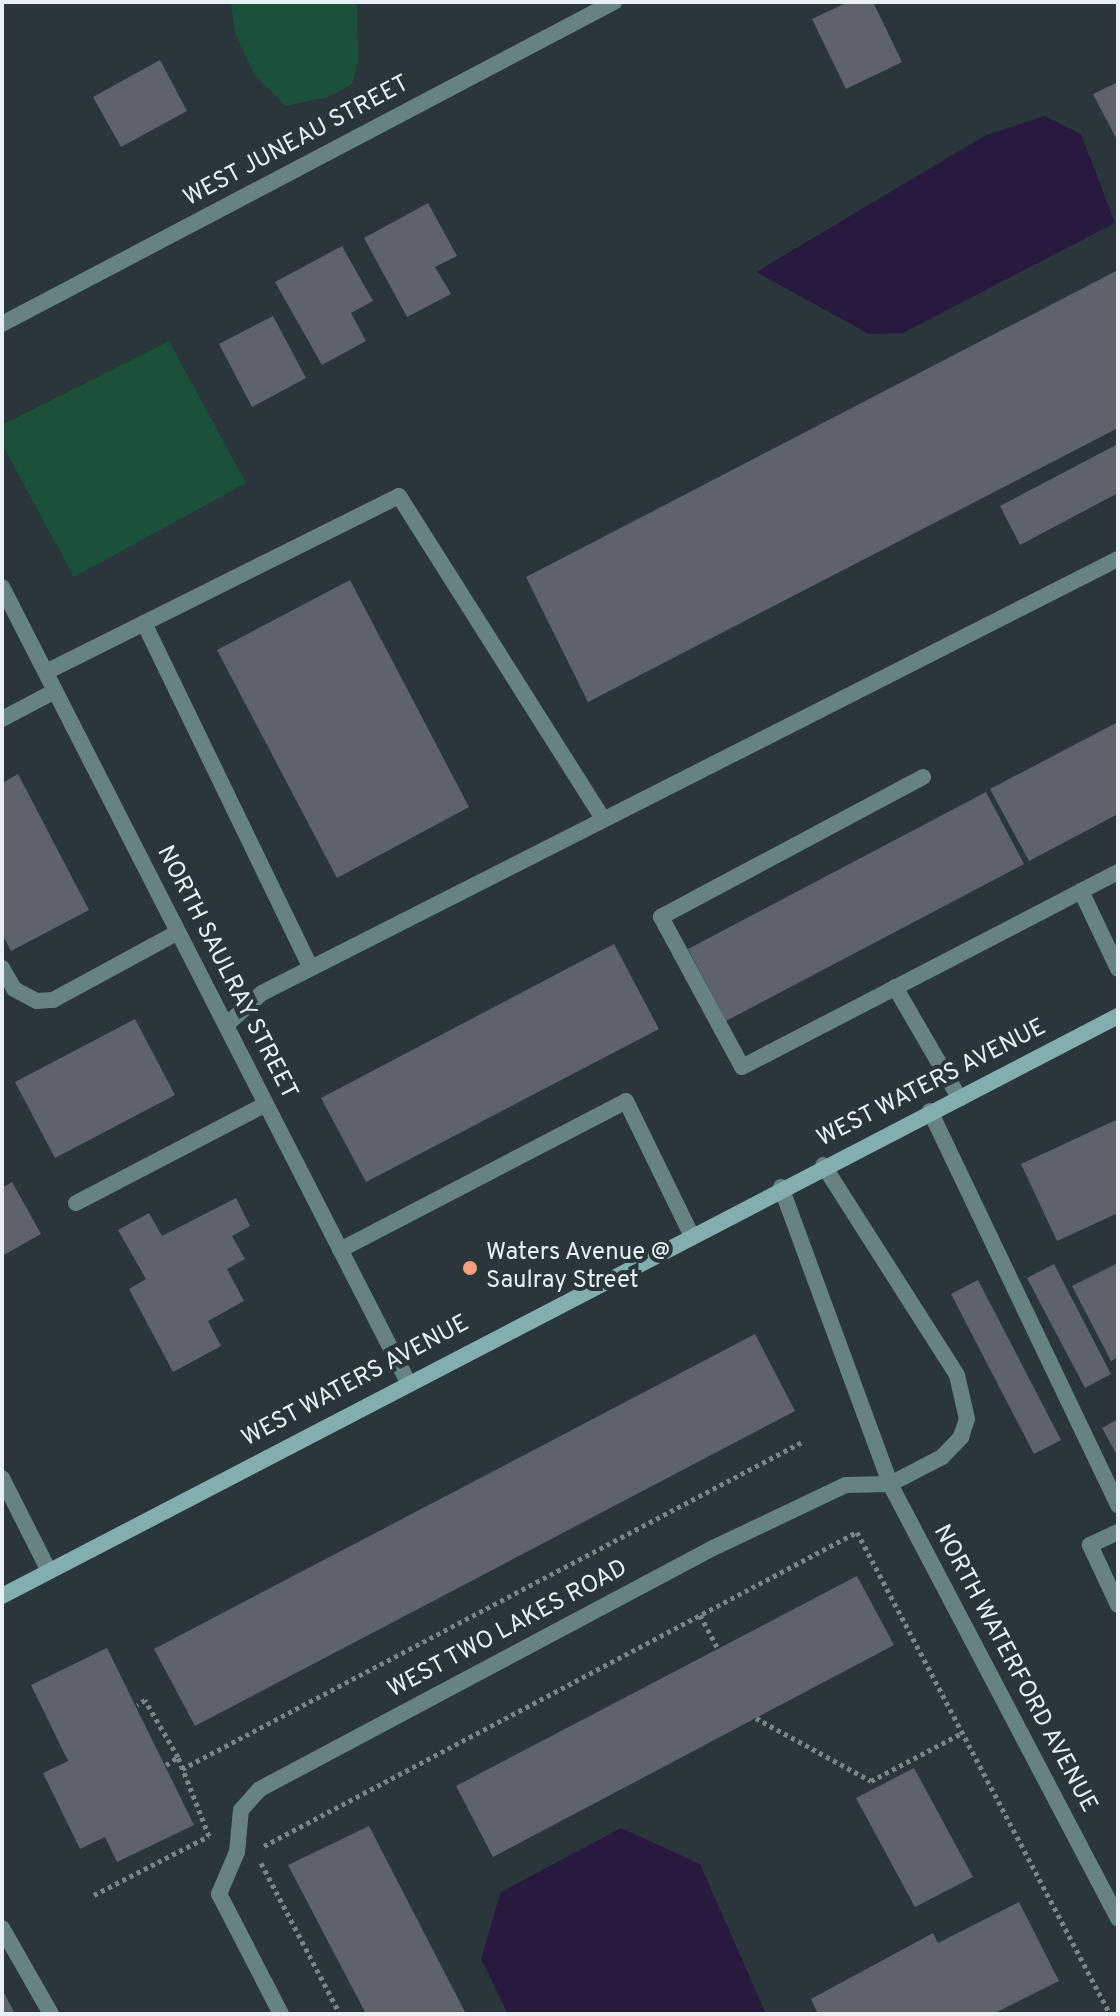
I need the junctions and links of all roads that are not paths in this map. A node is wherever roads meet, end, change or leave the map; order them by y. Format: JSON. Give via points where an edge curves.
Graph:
{"nodes":[{"id":1,"x":614,"y":2,"type":"edge"},
{"id":2,"x":2,"y":324,"type":"edge"},
{"id":3,"x":1118,"y":559,"type":"edge"},
{"id":4,"x":2,"y":587,"type":"edge"},
{"id":5,"x":144,"y":623,"type":"junction"},
{"id":6,"x":46,"y":672,"type":"junction"},
{"id":7,"x":55,"y":691,"type":"junction"},
{"id":8,"x":2,"y":719,"type":"edge"},
{"id":9,"x":923,"y":777,"type":"dead end"},
{"id":10,"x":602,"y":817,"type":"junction"},
{"id":11,"x":1118,"y":872,"type":"edge"},
{"id":12,"x":1081,"y":891,"type":"junction"},
{"id":13,"x":178,"y":932,"type":"junction"},
{"id":14,"x":2,"y":968,"type":"edge"},
{"id":15,"x":311,"y":968,"type":"junction"},
{"id":16,"x":1118,"y":969,"type":"edge"},
{"id":17,"x":895,"y":987,"type":"junction"},
{"id":18,"x":1118,"y":1016,"type":"edge"},
{"id":19,"x":226,"y":1025,"type":"junction"},
{"id":20,"x":960,"y":1099,"type":"junction"},
{"id":21,"x":266,"y":1104,"type":"junction"},
{"id":22,"x":930,"y":1111,"type":"junction"},
{"id":23,"x":823,"y":1165,"type":"junction"},
{"id":24,"x":781,"y":1187,"type":"junction"},
{"id":25,"x":76,"y":1203,"type":"dead end"},
{"id":26,"x":691,"y":1234,"type":"junction"},
{"id":27,"x":340,"y":1250,"type":"junction"},
{"id":28,"x":408,"y":1382,"type":"junction"},
{"id":29,"x":2,"y":1478,"type":"edge"},
{"id":30,"x":890,"y":1484,"type":"junction"},
{"id":31,"x":1118,"y":1506,"type":"edge"},
{"id":32,"x":1118,"y":1532,"type":"edge"},
{"id":33,"x":49,"y":1571,"type":"junction"},
{"id":34,"x":2,"y":1596,"type":"edge"},
{"id":35,"x":1118,"y":1605,"type":"edge"},
{"id":36,"x":1118,"y":1919,"type":"edge"},
{"id":37,"x":2,"y":1928,"type":"edge"},
{"id":38,"x":51,"y":2014,"type":"edge"},
{"id":39,"x":281,"y":2014,"type":"edge"}],
"edges":[{"from":1,"to":2,"type":"street","name":"WEST JUNEAU STREET"},
{"from":3,"to":10,"type":"street"},
{"from":4,"to":6,"type":"street","name":"NORTH SAULRAY STREET"},
{"from":5,"to":6,"type":"street"},
{"from":5,"to":10,"type":"street","via":[[399,496]]},
{"from":5,"to":15,"type":"street"},
{"from":6,"to":7,"type":"street","name":"NORTH SAULRAY STREET"},
{"from":7,"to":8,"type":"street"},
{"from":7,"to":13,"type":"street","name":"NORTH SAULRAY STREET"},
{"from":9,"to":17,"type":"street","via":[[661,917],[742,1067]]},
{"from":10,"to":15,"type":"street"},
{"from":11,"to":12,"type":"street"},
{"from":12,"to":16,"type":"street"},
{"from":12,"to":17,"type":"street"},
{"from":13,"to":14,"type":"street","via":[[53,1000],[37,1001],[14,989]]},
{"from":13,"to":19,"type":"street","name":"NORTH SAULRAY STREET"},
{"from":15,"to":19,"type":"street","via":[[262,993]]},
{"from":17,"to":20,"type":"street"},
{"from":18,"to":20,"type":"main road","name":"WEST WATERS AVENUE"},
{"from":19,"to":21,"type":"street","name":"NORTH SAULRAY STREET"},
{"from":20,"to":22,"type":"main road","name":"WEST WATERS AVENUE"},
{"from":21,"to":25,"type":"street"},
{"from":21,"to":27,"type":"street","name":"NORTH SAULRAY STREET"},
{"from":22,"to":23,"type":"main road","name":"WEST WATERS AVENUE"},
{"from":22,"to":31,"type":"street"},
{"from":23,"to":24,"type":"main road","name":"WEST WATERS AVENUE"},
{"from":23,"to":30,"type":"street","via":[[957,1375],[967,1419],[961,1437],[942,1457]]},
{"from":24,"to":26,"type":"main road","name":"WEST WATERS AVENUE"},
{"from":24,"to":30,"type":"street","name":"NORTH WATERFORD AVENUE"},
{"from":26,"to":27,"type":"street","via":[[626,1101]]},
{"from":26,"to":28,"type":"main road","name":"WEST WATERS AVENUE"},
{"from":27,"to":28,"type":"street","name":"NORTH SAULRAY STREET"},
{"from":28,"to":33,"type":"main road","name":"WEST WATERS AVENUE"},
{"from":29,"to":33,"type":"street"},
{"from":30,"to":36,"type":"street","name":"NORTH WATERFORD AVENUE"},
{"from":30,"to":39,"type":"street","name":"WEST TWO LAKES ROAD","via":[[846,1485],[711,1549],[260,1789],[241,1810],[237,1852],[219,1894]]},
{"from":32,"to":35,"type":"street","via":[[1090,1545]]},
{"from":33,"to":34,"type":"main road","name":"WEST WATERS AVENUE"},
{"from":37,"to":38,"type":"street"}]}
